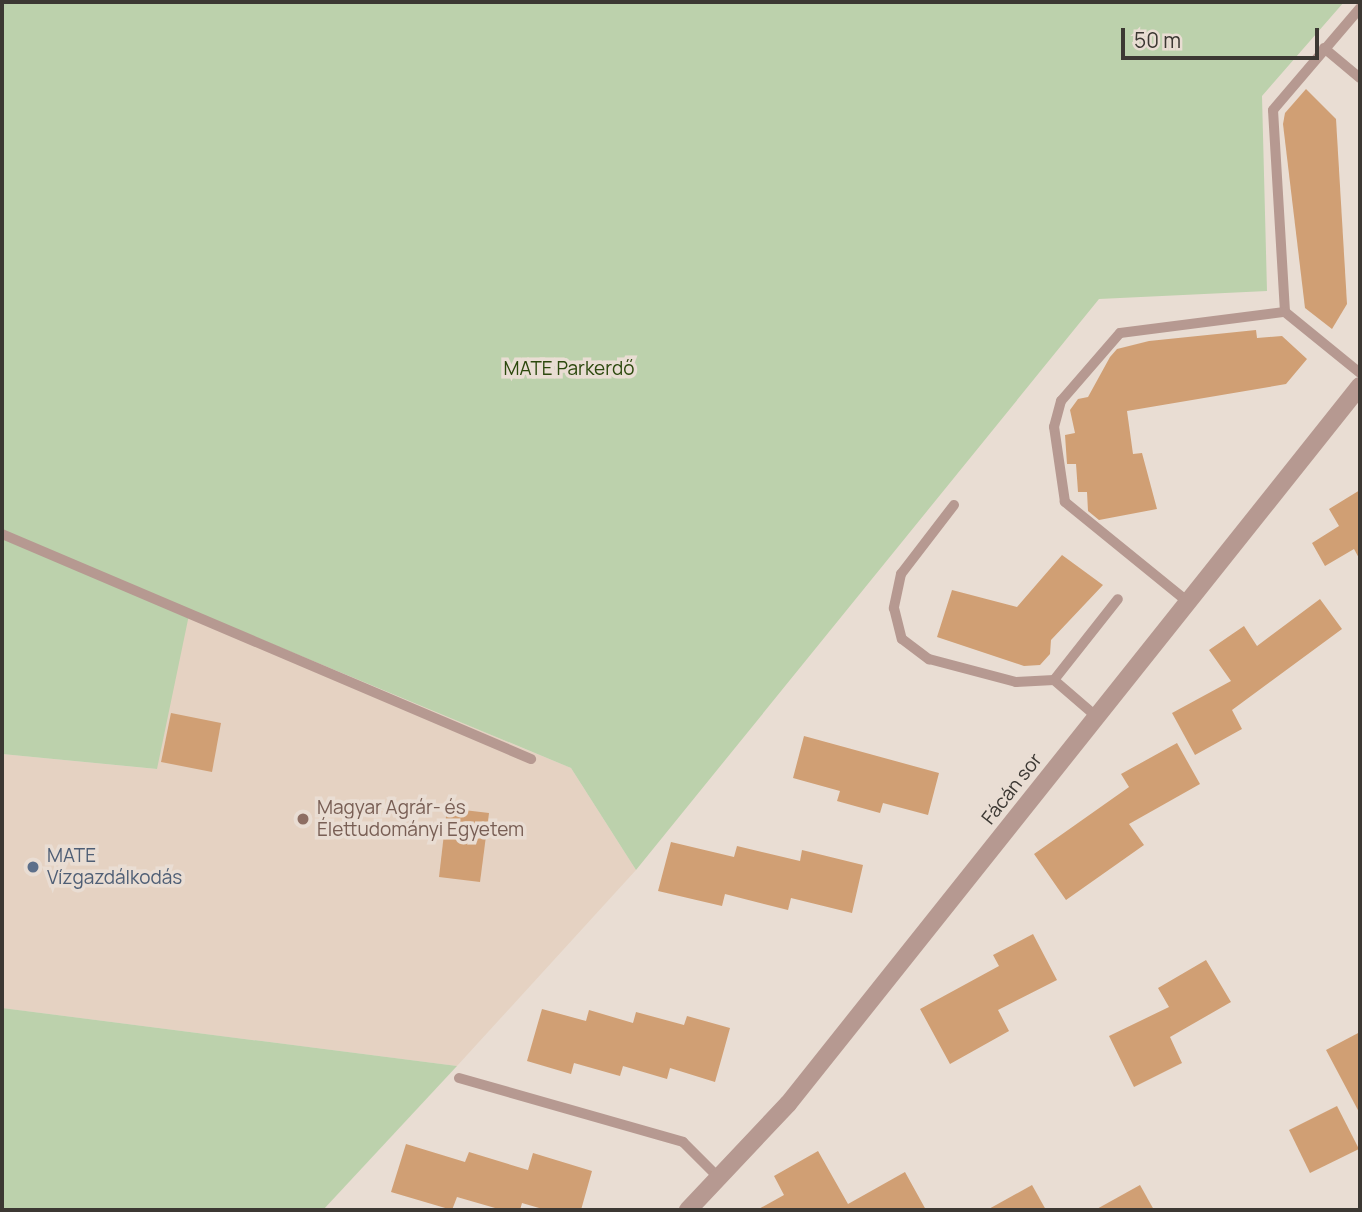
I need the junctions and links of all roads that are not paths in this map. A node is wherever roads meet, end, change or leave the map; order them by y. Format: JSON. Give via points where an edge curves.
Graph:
{"nodes":[{"id":1,"x":1360,"y":8,"type":"edge"},
{"id":2,"x":1324,"y":48,"type":"junction"},
{"id":3,"x":1360,"y":78,"type":"edge"},
{"id":4,"x":1285,"y":312,"type":"junction"},
{"id":5,"x":1360,"y":373,"type":"edge"},
{"id":6,"x":1360,"y":386,"type":"edge"},
{"id":7,"x":954,"y":505,"type":"dead end"},
{"id":8,"x":2,"y":534,"type":"edge"},
{"id":9,"x":1118,"y":599,"type":"dead end"},
{"id":10,"x":1188,"y":602,"type":"junction"},
{"id":11,"x":1054,"y":680,"type":"junction"},
{"id":12,"x":1097,"y":717,"type":"junction"},
{"id":13,"x":531,"y":759,"type":"dead end"},
{"id":14,"x":459,"y":1078,"type":"dead end"},
{"id":15,"x":720,"y":1179,"type":"junction"},
{"id":16,"x":688,"y":1210,"type":"edge"}],
"edges":[{"from":1,"to":2,"type":"lane"},
{"from":2,"to":3,"type":"lane"},
{"from":2,"to":4,"type":"lane","via":[[1273,110]]},
{"from":4,"to":5,"type":"lane"},
{"from":4,"to":10,"type":"lane","via":[[1120,333],[1055,413],[1065,502]]},
{"from":6,"to":10,"type":"street","name":"Fácán sor"},
{"from":7,"to":11,"type":"lane","via":[[901,574],[894,608],[902,639],[929,659],[1016,682]]},
{"from":8,"to":13,"type":"lane"},
{"from":9,"to":11,"type":"lane"},
{"from":10,"to":12,"type":"street","name":"Fácán sor"},
{"from":11,"to":12,"type":"lane"},
{"from":12,"to":15,"type":"street","name":"Fácán sor","via":[[788,1104]]},
{"from":14,"to":15,"type":"lane","via":[[683,1142]]},
{"from":15,"to":16,"type":"street","name":"Fácán sor"}]}
